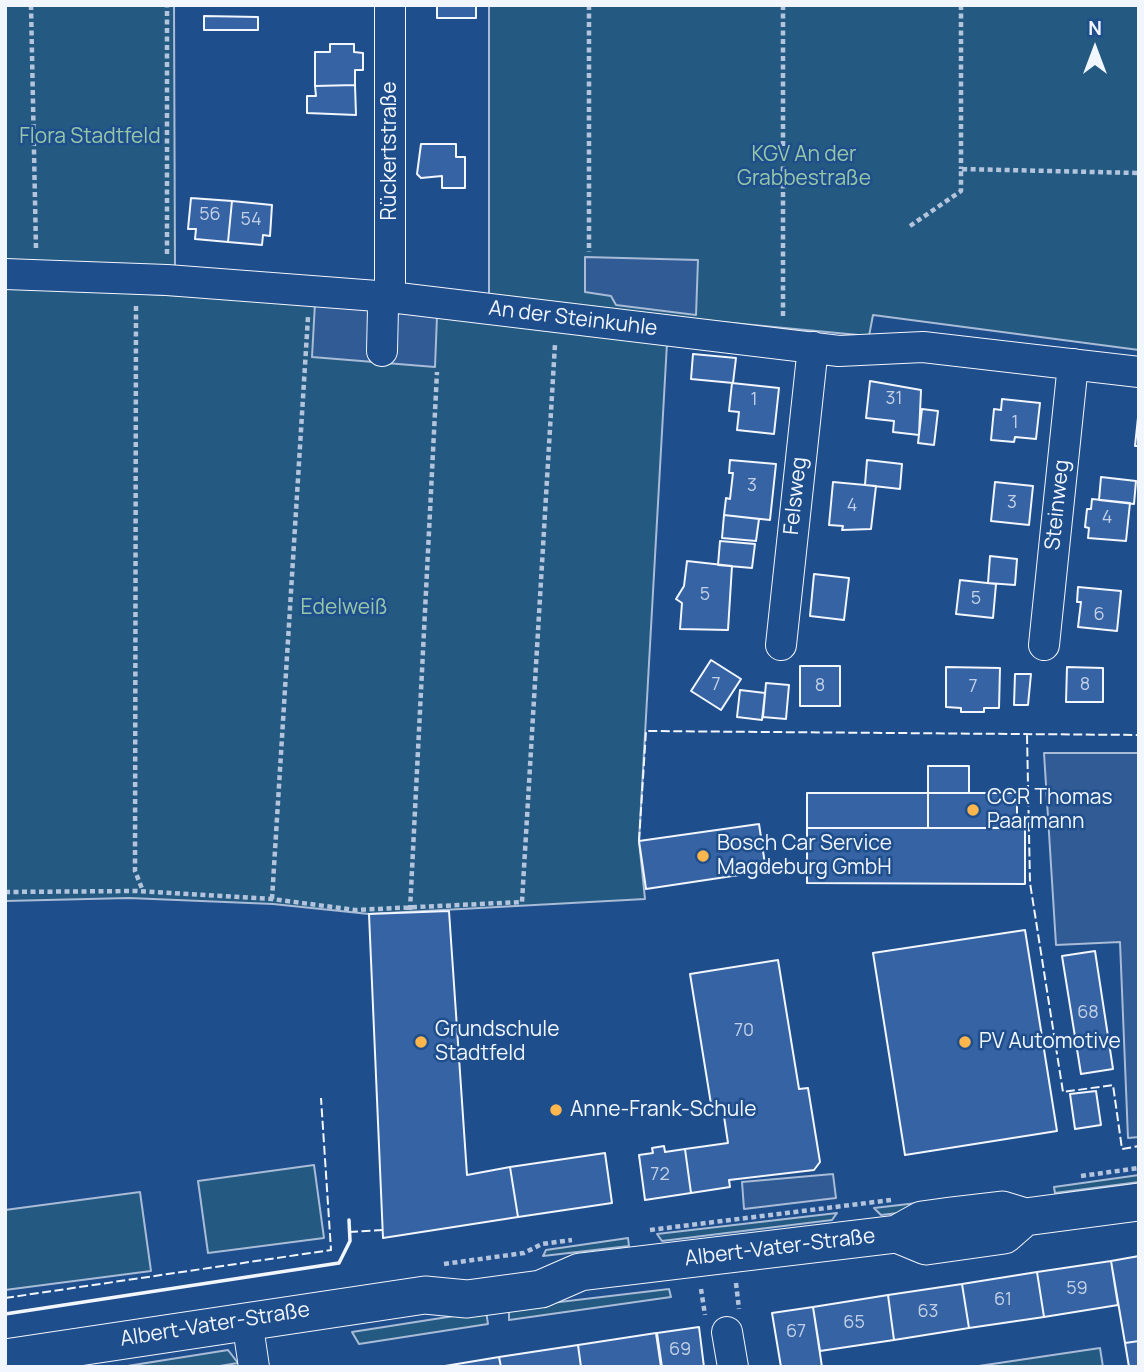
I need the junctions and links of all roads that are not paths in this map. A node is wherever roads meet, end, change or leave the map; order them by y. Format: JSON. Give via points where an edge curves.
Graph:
{"nodes":[{"id":1,"x":390,"y":5,"type":"edge"},
{"id":2,"x":5,"y":274,"type":"edge"},
{"id":3,"x":390,"y":297,"type":"junction"},
{"id":4,"x":798,"y":345,"type":"junction"},
{"id":5,"x":382,"y":351,"type":"dead end"},
{"id":6,"x":1073,"y":364,"type":"junction"},
{"id":7,"x":1139,"y":372,"type":"edge"},
{"id":8,"x":780,"y":645,"type":"dead end"},
{"id":9,"x":1044,"y":645,"type":"dead end"},
{"id":10,"x":1139,"y":1202,"type":"edge"},
{"id":11,"x":247,"y":1320,"type":"junction"},
{"id":12,"x":727,"y":1332,"type":"dead end"},
{"id":13,"x":5,"y":1358,"type":"edge"},
{"id":14,"x":254,"y":1367,"type":"edge"},
{"id":15,"x":733,"y":1367,"type":"edge"}],
"edges":[{"from":1,"to":3,"type":"street","name":"Rückertstraße"},
{"from":2,"to":3,"type":"street","name":"An der Steinkuhle","via":[[167,280]]},
{"from":3,"to":4,"type":"street","name":"An der Steinkuhle"},
{"from":3,"to":5,"type":"street","name":"Rückertstraße","via":[[383,309]]},
{"from":4,"to":6,"type":"street","name":"An der Steinkuhle","via":[[848,351],[923,347]]},
{"from":4,"to":8,"type":"street","name":"Felsweg"},
{"from":6,"to":7,"type":"street","name":"An der Steinkuhle"},
{"from":6,"to":9,"type":"street","name":"Steinweg"},
{"from":10,"to":11,"type":"main road","name":"Albert-Vater-Straße","via":[[1025,1217],[1004,1235],[926,1246],[897,1234],[580,1272],[548,1264],[460,1276],[425,1295]]},
{"from":11,"to":13,"type":"main road","name":"Albert-Vater-Straße"},
{"from":11,"to":14,"type":"street"},
{"from":12,"to":15,"type":"street"}]}
